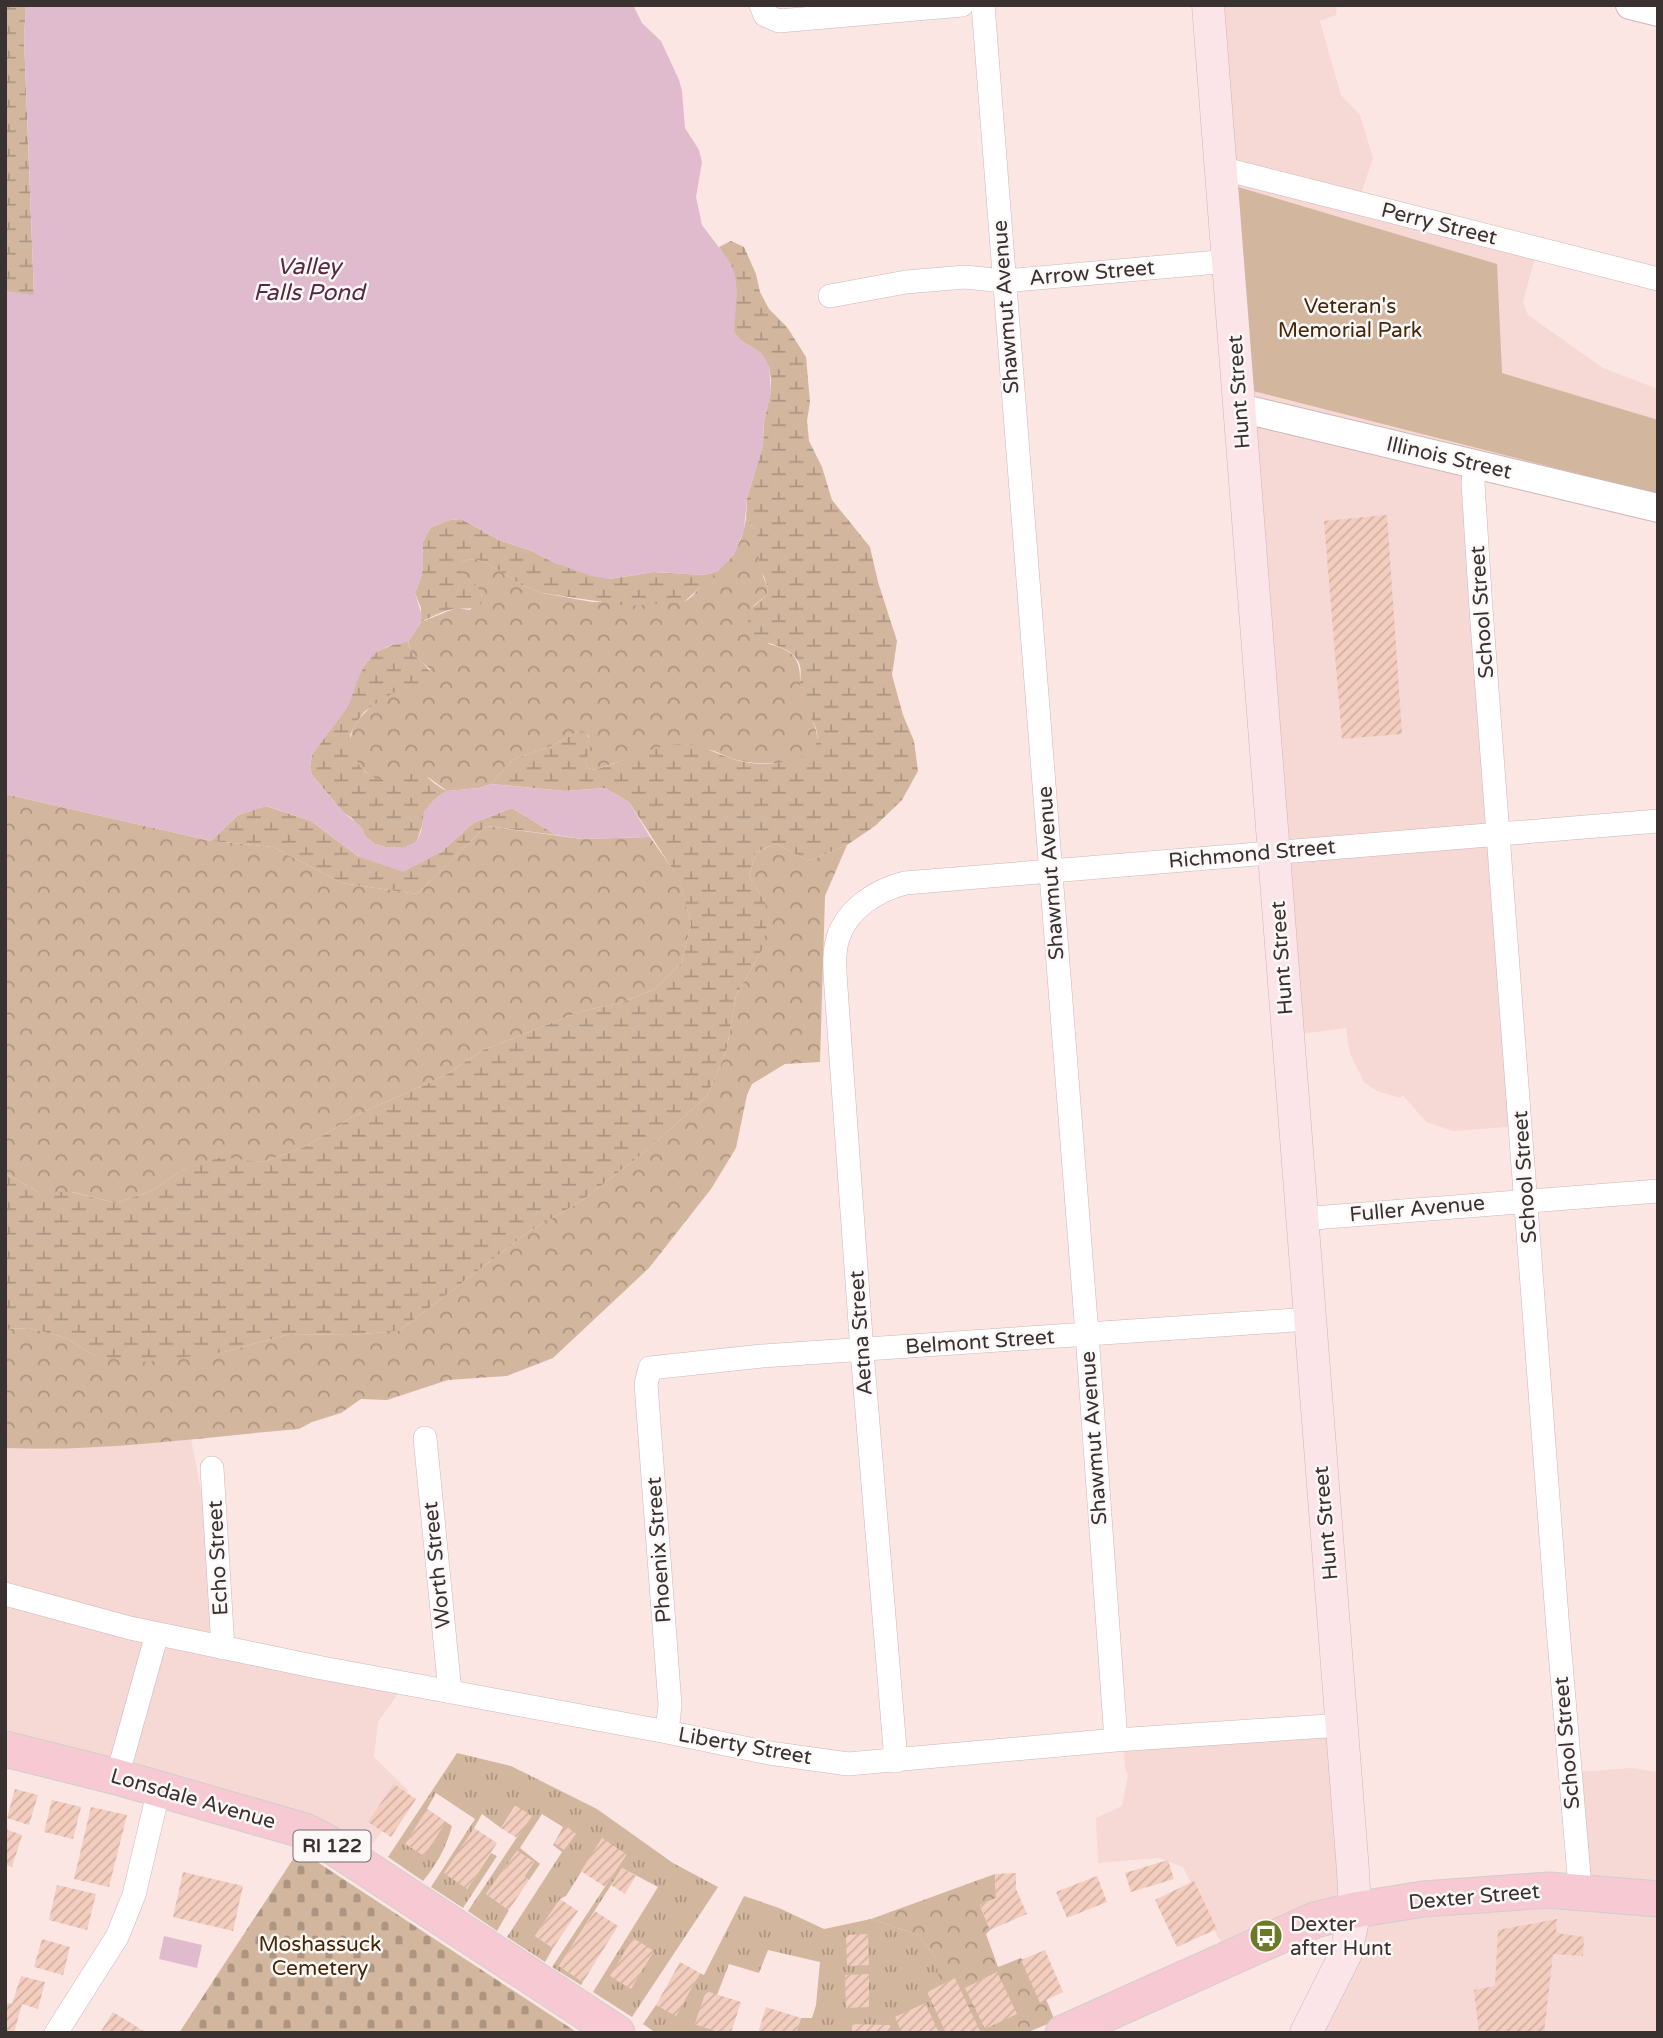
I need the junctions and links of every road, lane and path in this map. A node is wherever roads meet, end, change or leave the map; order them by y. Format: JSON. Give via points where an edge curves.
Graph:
{"nodes":[{"id":1,"x":761,"y":5,"type":"edge"},
{"id":2,"x":962,"y":5,"type":"edge"},
{"id":3,"x":983,"y":5,"type":"edge"},
{"id":4,"x":1208,"y":5,"type":"edge"},
{"id":5,"x":1630,"y":5,"type":"edge"},
{"id":6,"x":1658,"y":12,"type":"edge"},
{"id":7,"x":1220,"y":168,"type":"junction"},
{"id":8,"x":1228,"y":261,"type":"junction"},
{"id":9,"x":1658,"y":279,"type":"edge"},
{"id":10,"x":1004,"y":281,"type":"junction"},
{"id":11,"x":830,"y":296,"type":"dead end"},
{"id":12,"x":1240,"y":408,"type":"junction"},
{"id":13,"x":1475,"y":464,"type":"junction"},
{"id":14,"x":1658,"y":508,"type":"edge"},
{"id":15,"x":1658,"y":821,"type":"edge"},
{"id":16,"x":1500,"y":834,"type":"junction"},
{"id":17,"x":1274,"y":852,"type":"junction"},
{"id":18,"x":1050,"y":870,"type":"junction"},
{"id":19,"x":856,"y":911,"type":"joint"},
{"id":20,"x":1658,"y":1191,"type":"edge"},
{"id":21,"x":1527,"y":1200,"type":"junction"},
{"id":22,"x":1301,"y":1219,"type":"junction"},
{"id":23,"x":1310,"y":1319,"type":"junction"},
{"id":24,"x":1087,"y":1334,"type":"junction"},
{"id":25,"x":862,"y":1351,"type":"junction"},
{"id":26,"x":650,"y":1368,"type":"joint"},
{"id":27,"x":425,"y":1438,"type":"dead end"},
{"id":28,"x":212,"y":1468,"type":"dead end"},
{"id":29,"x":5,"y":1594,"type":"edge"},
{"id":30,"x":157,"y":1634,"type":"junction"},
{"id":31,"x":223,"y":1647,"type":"junction"},
{"id":32,"x":450,"y":1692,"type":"junction"},
{"id":33,"x":1342,"y":1724,"type":"junction"},
{"id":34,"x":667,"y":1732,"type":"junction"},
{"id":35,"x":1116,"y":1740,"type":"junction"},
{"id":36,"x":5,"y":1749,"type":"edge"},
{"id":37,"x":896,"y":1761,"type":"junction"},
{"id":38,"x":117,"y":1777,"type":"junction"},
{"id":39,"x":159,"y":1789,"type":"junction"},
{"id":40,"x":1577,"y":1891,"type":"junction"},
{"id":41,"x":1658,"y":1899,"type":"edge"},
{"id":42,"x":1355,"y":1910,"type":"junction"},
{"id":43,"x":56,"y":2033,"type":"edge"},
{"id":44,"x":617,"y":2033,"type":"edge"},
{"id":45,"x":1063,"y":2033,"type":"edge"},
{"id":46,"x":1306,"y":2033,"type":"edge"}],
"edges":[{"from":1,"to":2,"type":"street","via":[[765,15],[779,21]]},
{"from":3,"to":10,"type":"street","name":"Shawmut Avenue"},
{"from":4,"to":7,"type":"main road","name":"Hunt Street"},
{"from":5,"to":6,"type":"street"},
{"from":7,"to":8,"type":"main road","name":"Hunt Street"},
{"from":7,"to":9,"type":"street","name":"Perry Street"},
{"from":8,"to":10,"type":"street","name":"Arrow Street"},
{"from":8,"to":12,"type":"main road","name":"Hunt Street"},
{"from":10,"to":11,"type":"street","name":"Arrow Street","via":[[965,277],[906,282]]},
{"from":10,"to":18,"type":"street","name":"Shawmut Avenue"},
{"from":12,"to":13,"type":"street","name":"Illinois Street"},
{"from":12,"to":17,"type":"main road","name":"Hunt Street"},
{"from":13,"to":14,"type":"street","name":"Illinois Street"},
{"from":13,"to":16,"type":"street","name":"School Street"},
{"from":15,"to":16,"type":"street","name":"Richmond Street"},
{"from":16,"to":17,"type":"street","name":"Richmond Street"},
{"from":16,"to":21,"type":"street","name":"School Street"},
{"from":17,"to":18,"type":"street","name":"Richmond Street"},
{"from":17,"to":22,"type":"main road","name":"Hunt Street"},
{"from":18,"to":19,"type":"street","name":"Richmond Street","via":[[905,883],[884,888]]},
{"from":18,"to":24,"type":"street","name":"Shawmut Avenue"},
{"from":19,"to":25,"type":"street","name":"Aetna Street","via":[[838,936],[835,954]]},
{"from":20,"to":21,"type":"street","name":"Fuller Avenue"},
{"from":21,"to":22,"type":"street","name":"Fuller Avenue"},
{"from":21,"to":40,"type":"street","name":"School Street"},
{"from":22,"to":23,"type":"main road","name":"Hunt Street"},
{"from":23,"to":24,"type":"street","name":"Belmont Street"},
{"from":23,"to":33,"type":"main road","name":"Hunt Street"},
{"from":24,"to":25,"type":"street","name":"Belmont Street"},
{"from":24,"to":35,"type":"street","name":"Shawmut Avenue"},
{"from":25,"to":26,"type":"street","name":"Belmont Street"},
{"from":25,"to":37,"type":"street","name":"Aetna Street"},
{"from":26,"to":34,"type":"street","name":"Phoenix Street","via":[[646,1384],[670,1706]]},
{"from":27,"to":32,"type":"street","name":"Worth Street"},
{"from":28,"to":31,"type":"street","name":"Echo Street"},
{"from":29,"to":30,"type":"street","name":"Liberty Street"},
{"from":30,"to":31,"type":"street","name":"Liberty Street"},
{"from":30,"to":38,"type":"street"},
{"from":31,"to":32,"type":"street","name":"Liberty Street"},
{"from":32,"to":34,"type":"street","name":"Liberty Street"},
{"from":33,"to":35,"type":"street","name":"Liberty Street"},
{"from":33,"to":42,"type":"main road","name":"Hunt Street"},
{"from":34,"to":37,"type":"street","name":"Liberty Street","via":[[848,1764]]},
{"from":35,"to":37,"type":"street","name":"Liberty Street"},
{"from":36,"to":38,"type":"main road","name":"Lonsdale Avenue","number":"RI 122"},
{"from":38,"to":39,"type":"main road","name":"Lonsdale Avenue","number":"RI 122"},
{"from":39,"to":43,"type":"street","via":[[134,1895],[117,1937]]},
{"from":39,"to":44,"type":"main road","name":"Lonsdale Avenue","number":"RI 122","via":[[281,1823],[323,1840]]},
{"from":40,"to":41,"type":"main road","name":"Dexter Street"},
{"from":40,"to":42,"type":"main road","name":"Dexter Street","via":[[1423,1899]]},
{"from":42,"to":45,"type":"main road","name":"Dexter Street","via":[[1315,1920]]},
{"from":42,"to":46,"type":"main road","name":"Hunt Street","via":[[1346,1953]]}]}
